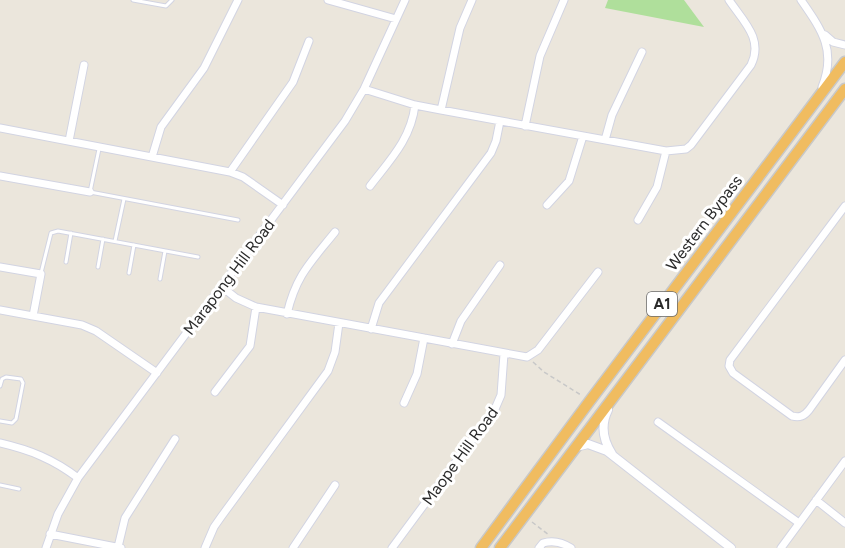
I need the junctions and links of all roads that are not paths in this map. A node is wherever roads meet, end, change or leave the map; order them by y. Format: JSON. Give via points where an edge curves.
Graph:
{"nodes":[{"id":1,"x":133,"y":0,"type":"edge"},
{"id":2,"x":172,"y":0,"type":"edge"},
{"id":3,"x":238,"y":0,"type":"edge"},
{"id":4,"x":328,"y":0,"type":"edge"},
{"id":5,"x":405,"y":0,"type":"edge"},
{"id":6,"x":472,"y":0,"type":"edge"},
{"id":7,"x":564,"y":0,"type":"edge"},
{"id":8,"x":729,"y":0,"type":"edge"},
{"id":9,"x":801,"y":0,"type":"edge"},
{"id":10,"x":337,"y":1,"type":"edge"},
{"id":11,"x":396,"y":19,"type":"junction"},
{"id":12,"x":822,"y":31,"type":"junction"},
{"id":13,"x":309,"y":41,"type":"dead end"},
{"id":14,"x":845,"y":45,"type":"edge"},
{"id":15,"x":642,"y":52,"type":"dead end"},
{"id":16,"x":845,"y":62,"type":"edge"},
{"id":17,"x":84,"y":65,"type":"dead end"},
{"id":18,"x":364,"y":89,"type":"junction"},
{"id":19,"x":845,"y":89,"type":"edge"},
{"id":20,"x":814,"y":102,"type":"junction"},
{"id":21,"x":415,"y":105,"type":"junction"},
{"id":22,"x":441,"y":110,"type":"junction"},
{"id":23,"x":500,"y":121,"type":"junction"},
{"id":24,"x":525,"y":126,"type":"junction"},
{"id":25,"x":0,"y":128,"type":"edge"},
{"id":26,"x":583,"y":136,"type":"junction"},
{"id":27,"x":605,"y":140,"type":"junction"},
{"id":28,"x":69,"y":141,"type":"junction"},
{"id":29,"x":100,"y":147,"type":"junction"},
{"id":30,"x":666,"y":152,"type":"junction"},
{"id":31,"x":152,"y":157,"type":"junction"},
{"id":32,"x":230,"y":172,"type":"junction"},
{"id":33,"x":0,"y":176,"type":"edge"},
{"id":34,"x":370,"y":186,"type":"dead end"},
{"id":35,"x":90,"y":192,"type":"junction"},
{"id":36,"x":124,"y":199,"type":"junction"},
{"id":37,"x":282,"y":205,"type":"junction"},
{"id":38,"x":547,"y":205,"type":"dead end"},
{"id":39,"x":845,"y":206,"type":"edge"},
{"id":40,"x":238,"y":220,"type":"dead end"},
{"id":41,"x":638,"y":220,"type":"dead end"},
{"id":42,"x":335,"y":232,"type":"dead end"},
{"id":43,"x":71,"y":233,"type":"junction"},
{"id":44,"x":103,"y":239,"type":"junction"},
{"id":45,"x":115,"y":241,"type":"junction"},
{"id":46,"x":134,"y":245,"type":"junction"},
{"id":47,"x":165,"y":251,"type":"junction"},
{"id":48,"x":198,"y":257,"type":"dead end"},
{"id":49,"x":66,"y":261,"type":"dead end"},
{"id":50,"x":500,"y":265,"type":"dead end"},
{"id":51,"x":0,"y":267,"type":"edge"},
{"id":52,"x":98,"y":267,"type":"dead end"},
{"id":53,"x":598,"y":272,"type":"dead end"},
{"id":54,"x":129,"y":273,"type":"dead end"},
{"id":55,"x":40,"y":274,"type":"junction"},
{"id":56,"x":160,"y":279,"type":"dead end"},
{"id":57,"x":222,"y":288,"type":"junction"},
{"id":58,"x":256,"y":307,"type":"junction"},
{"id":59,"x":0,"y":310,"type":"edge"},
{"id":60,"x":287,"y":314,"type":"junction"},
{"id":61,"x":33,"y":316,"type":"junction"},
{"id":62,"x":339,"y":323,"type":"junction"},
{"id":63,"x":371,"y":329,"type":"junction"},
{"id":64,"x":424,"y":338,"type":"junction"},
{"id":65,"x":452,"y":344,"type":"junction"},
{"id":66,"x":504,"y":354,"type":"junction"},
{"id":67,"x":845,"y":360,"type":"edge"},
{"id":68,"x":157,"y":373,"type":"junction"},
{"id":69,"x":0,"y":386,"type":"edge"},
{"id":70,"x":619,"y":391,"type":"junction"},
{"id":71,"x":215,"y":392,"type":"dead end"},
{"id":72,"x":404,"y":403,"type":"dead end"},
{"id":73,"x":0,"y":421,"type":"edge"},
{"id":74,"x":658,"y":422,"type":"dead end"},
{"id":75,"x":175,"y":439,"type":"dead end"},
{"id":76,"x":0,"y":443,"type":"edge"},
{"id":77,"x":573,"y":448,"type":"junction"},
{"id":78,"x":614,"y":457,"type":"junction"},
{"id":79,"x":845,"y":461,"type":"edge"},
{"id":80,"x":78,"y":478,"type":"junction"},
{"id":81,"x":0,"y":485,"type":"edge"},
{"id":82,"x":335,"y":485,"type":"dead end"},
{"id":83,"x":19,"y":489,"type":"dead end"},
{"id":84,"x":816,"y":500,"type":"junction"},
{"id":85,"x":799,"y":523,"type":"junction"},
{"id":86,"x":845,"y":523,"type":"edge"},
{"id":87,"x":50,"y":534,"type":"junction"},
{"id":88,"x":46,"y":548,"type":"edge"},
{"id":89,"x":119,"y":548,"type":"edge"},
{"id":90,"x":205,"y":548,"type":"edge"},
{"id":91,"x":293,"y":548,"type":"edge"},
{"id":92,"x":392,"y":548,"type":"edge"},
{"id":93,"x":481,"y":548,"type":"edge"},
{"id":94,"x":500,"y":548,"type":"edge"},
{"id":95,"x":539,"y":548,"type":"edge"},
{"id":96,"x":571,"y":548,"type":"edge"},
{"id":97,"x":731,"y":548,"type":"edge"},
{"id":98,"x":781,"y":548,"type":"edge"}],
"edges":[{"from":1,"to":2,"type":"lane","via":[[166,6]]},
{"from":3,"to":31,"type":"street","via":[[204,68],[161,127]]},
{"from":4,"to":10,"type":"street"},
{"from":5,"to":11,"type":"street","name":"Marapong Hill Road"},
{"from":6,"to":22,"type":"street","via":[[460,28]]},
{"from":7,"to":24,"type":"street","via":[[540,56]]},
{"from":8,"to":30,"type":"street","via":[[756,40],[756,55],[691,145]]},
{"from":9,"to":12,"type":"street"},
{"from":10,"to":11,"type":"street"},
{"from":11,"to":18,"type":"street","name":"Marapong Hill Road"},
{"from":12,"to":14,"type":"street","via":[[833,42]]},
{"from":12,"to":20,"type":"street","via":[[828,52],[827,73]]},
{"from":13,"to":32,"type":"street","via":[[293,82]]},
{"from":15,"to":27,"type":"street","via":[[612,114]]},
{"from":16,"to":20,"type":"highway","name":"Western Bypass","number":"A1"},
{"from":17,"to":28,"type":"street"},
{"from":18,"to":21,"type":"street"},
{"from":18,"to":37,"type":"street","name":"Marapong Hill Road"},
{"from":19,"to":70,"type":"highway","name":"Western Bypass","number":"A1"},
{"from":20,"to":93,"type":"highway","name":"Western Bypass","number":"A1"},
{"from":21,"to":22,"type":"street"},
{"from":21,"to":34,"type":"street","via":[[409,133]]},
{"from":22,"to":23,"type":"street"},
{"from":23,"to":24,"type":"street"},
{"from":23,"to":63,"type":"street","via":[[491,153],[379,303]]},
{"from":24,"to":26,"type":"street"},
{"from":25,"to":28,"type":"street"},
{"from":26,"to":27,"type":"street"},
{"from":26,"to":38,"type":"street","via":[[569,181]]},
{"from":27,"to":30,"type":"street"},
{"from":28,"to":29,"type":"street"},
{"from":29,"to":31,"type":"street"},
{"from":29,"to":35,"type":"lane"},
{"from":30,"to":41,"type":"street","via":[[657,187]]},
{"from":31,"to":32,"type":"street"},
{"from":32,"to":37,"type":"street"},
{"from":33,"to":35,"type":"street"},
{"from":35,"to":36,"type":"lane"},
{"from":36,"to":40,"type":"lane"},
{"from":36,"to":45,"type":"lane"},
{"from":37,"to":57,"type":"street","name":"Marapong Hill Road"},
{"from":39,"to":67,"type":"street","via":[[729,366],[733,373],[798,417],[809,410]]},
{"from":42,"to":60,"type":"street","via":[[298,279]]},
{"from":43,"to":44,"type":"lane"},
{"from":43,"to":49,"type":"lane"},
{"from":43,"to":55,"type":"lane","via":[[51,233]]},
{"from":44,"to":45,"type":"lane"},
{"from":44,"to":52,"type":"lane"},
{"from":45,"to":46,"type":"lane"},
{"from":46,"to":47,"type":"lane"},
{"from":46,"to":54,"type":"lane"},
{"from":47,"to":48,"type":"lane"},
{"from":47,"to":56,"type":"lane"},
{"from":50,"to":65,"type":"street","via":[[461,321]]},
{"from":51,"to":55,"type":"street"},
{"from":53,"to":66,"type":"street","via":[[538,350],[527,357]]},
{"from":55,"to":61,"type":"street"},
{"from":57,"to":58,"type":"street"},
{"from":57,"to":68,"type":"street","name":"Marapong Hill Road"},
{"from":58,"to":60,"type":"street"},
{"from":58,"to":71,"type":"street","via":[[250,346]]},
{"from":59,"to":61,"type":"street"},
{"from":60,"to":62,"type":"street"},
{"from":61,"to":68,"type":"street","via":[[96,331]]},
{"from":62,"to":63,"type":"street"},
{"from":62,"to":90,"type":"street","via":[[328,370],[214,527]]},
{"from":63,"to":64,"type":"street"},
{"from":64,"to":65,"type":"street"},
{"from":64,"to":72,"type":"street","via":[[417,374]]},
{"from":65,"to":66,"type":"street"},
{"from":66,"to":92,"type":"street","name":"Maope Hill Road","via":[[501,395],[495,409]]},
{"from":68,"to":80,"type":"street","name":"Marapong Hill Road"},
{"from":69,"to":73,"type":"lane","via":[[6,377],[23,382],[16,419],[12,423]]},
{"from":70,"to":77,"type":"highway","name":"Western Bypass","number":"A1"},
{"from":70,"to":78,"type":"street","via":[[603,423],[605,442]]},
{"from":74,"to":85,"type":"street"},
{"from":75,"to":89,"type":"street","via":[[125,518]]},
{"from":76,"to":80,"type":"street","via":[[35,452]]},
{"from":77,"to":78,"type":"street","via":[[598,446]]},
{"from":77,"to":94,"type":"highway","name":"Western Bypass","number":"A1"},
{"from":78,"to":97,"type":"street"},
{"from":79,"to":84,"type":"street"},
{"from":80,"to":87,"type":"street","name":"Marapong Hill Road"},
{"from":81,"to":83,"type":"lane"},
{"from":82,"to":91,"type":"street"},
{"from":84,"to":85,"type":"street"},
{"from":84,"to":86,"type":"street"},
{"from":85,"to":98,"type":"street"},
{"from":87,"to":88,"type":"street","name":"Marapong Hill Road"},
{"from":87,"to":89,"type":"street"},
{"from":95,"to":96,"type":"street","via":[[549,541]]}]}
